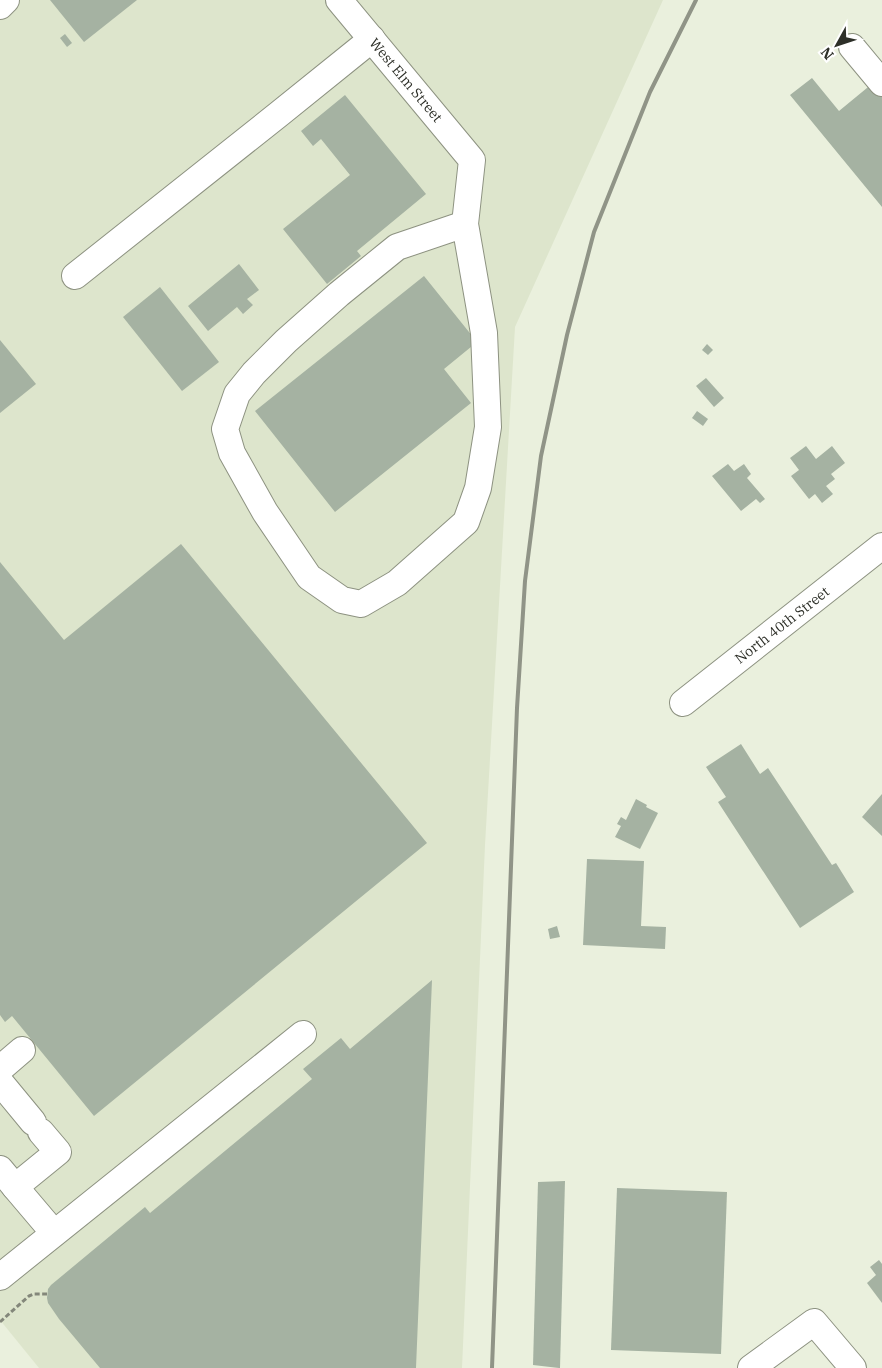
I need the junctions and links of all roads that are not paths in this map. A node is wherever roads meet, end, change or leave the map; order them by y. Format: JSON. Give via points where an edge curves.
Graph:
{"nodes":[{"id":1,"x":6,"y":0,"type":"edge"},
{"id":2,"x":340,"y":0,"type":"edge"},
{"id":3,"x":0,"y":6,"type":"edge"},
{"id":4,"x":372,"y":39,"type":"junction"},
{"id":5,"x":852,"y":47,"type":"dead end"},
{"id":6,"x":882,"y":83,"type":"edge"},
{"id":7,"x":465,"y":224,"type":"junction"},
{"id":8,"x":75,"y":276,"type":"dead end"},
{"id":9,"x":882,"y":546,"type":"edge"},
{"id":10,"x":683,"y":703,"type":"dead end"},
{"id":11,"x":303,"y":1034,"type":"dead end"},
{"id":12,"x":22,"y":1050,"type":"dead end"},
{"id":13,"x":0,"y":1069,"type":"edge"},
{"id":14,"x":0,"y":1082,"type":"edge"},
{"id":15,"x":8,"y":1178,"type":"edge"},
{"id":16,"x":54,"y":1234,"type":"junction"},
{"id":17,"x":0,"y":1277,"type":"edge"},
{"id":18,"x":751,"y":1368,"type":"edge"},
{"id":19,"x":853,"y":1368,"type":"edge"}],
"edges":[{"from":1,"to":3,"type":"street"},
{"from":2,"to":4,"type":"street","name":"West Elm Street"},
{"from":4,"to":7,"type":"street","name":"West Elm Street","via":[[472,160]]},
{"from":4,"to":8,"type":"street"},
{"from":5,"to":6,"type":"street"},
{"from":7,"to":7,"type":"street","via":[[485,346],[488,427],[478,488],[466,522],[397,583],[361,604],[342,600],[309,577],[265,512],[232,453],[225,429],[237,394],[286,340],[397,247]]},
{"from":9,"to":10,"type":"street","name":"North 40th Street"},
{"from":11,"to":16,"type":"street"},
{"from":12,"to":13,"type":"street"},
{"from":14,"to":15,"type":"street","via":[[58,1152]]},
{"from":15,"to":16,"type":"street"},
{"from":16,"to":17,"type":"street"},
{"from":18,"to":19,"type":"street","via":[[814,1322]]}]}
